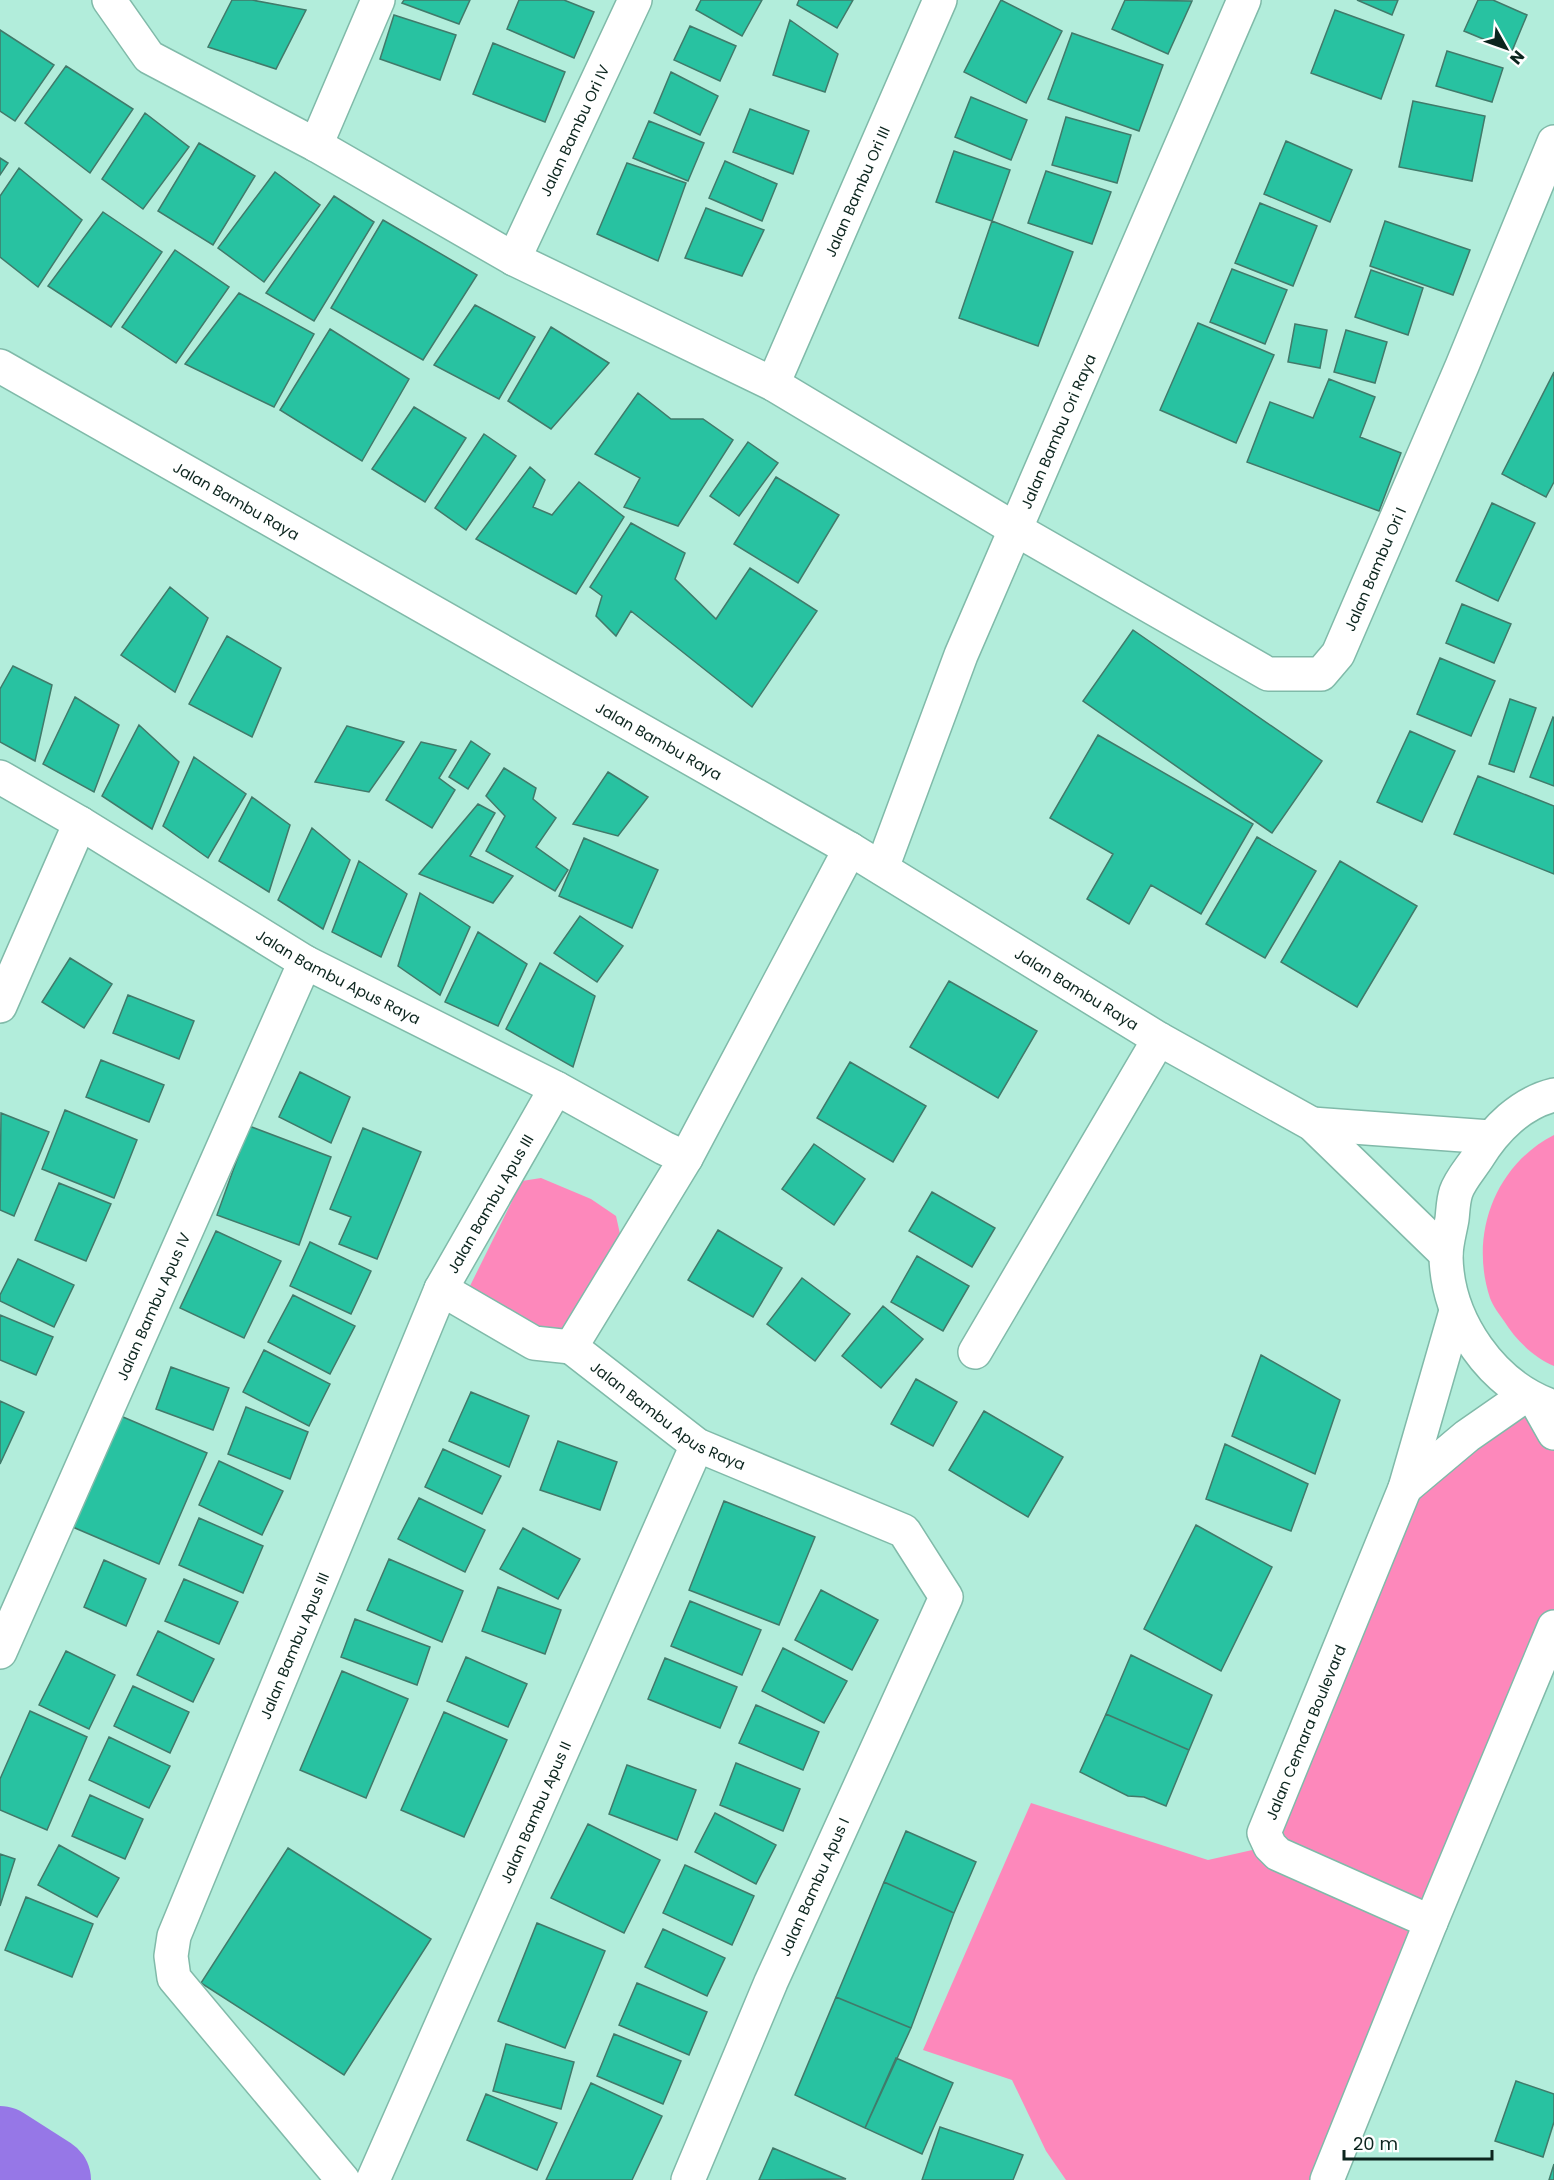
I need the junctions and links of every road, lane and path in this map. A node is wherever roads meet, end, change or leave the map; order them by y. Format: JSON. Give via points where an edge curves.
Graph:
{"nodes":[{"id":1,"x":109,"y":0,"type":"edge"},
{"id":2,"x":378,"y":0,"type":"edge"},
{"id":3,"x":635,"y":0,"type":"edge"},
{"id":4,"x":940,"y":0,"type":"edge"},
{"id":5,"x":1244,"y":0,"type":"edge"},
{"id":6,"x":1554,"y":142,"type":"edge"},
{"id":7,"x":316,"y":145,"type":"junction"},
{"id":8,"x":514,"y":259,"type":"junction"},
{"id":9,"x":0,"y":366,"type":"edge"},
{"id":10,"x":773,"y":384,"type":"junction"},
{"id":11,"x":1015,"y":529,"type":"junction"},
{"id":12,"x":0,"y":777,"type":"edge"},
{"id":13,"x":80,"y":823,"type":"junction"},
{"id":14,"x":850,"y":849,"type":"junction"},
{"id":15,"x":882,"y":868,"type":"junction"},
{"id":16,"x":305,"y":962,"type":"junction"},
{"id":17,"x":0,"y":1006,"type":"edge"},
{"id":18,"x":1159,"y":1039,"type":"junction"},
{"id":19,"x":556,"y":1088,"type":"junction"},
{"id":20,"x":1551,"y":1090,"type":"edge"},
{"id":21,"x":1312,"y":1124,"type":"junction"},
{"id":22,"x":1490,"y":1137,"type":"junction"},
{"id":23,"x":686,"y":1158,"type":"junction"},
{"id":24,"x":1446,"y":1254,"type":"junction"},
{"id":25,"x":441,"y":1289,"type":"junction"},
{"id":26,"x":1456,"y":1311,"type":"junction"},
{"id":27,"x":571,"y":1347,"type":"junction"},
{"id":28,"x":975,"y":1352,"type":"dead end"},
{"id":29,"x":1538,"y":1401,"type":"edge"},
{"id":30,"x":1554,"y":1433,"type":"edge"},
{"id":31,"x":698,"y":1445,"type":"junction"},
{"id":32,"x":1405,"y":1488,"type":"junction"},
{"id":33,"x":946,"y":1598,"type":"joint"},
{"id":34,"x":1554,"y":1627,"type":"edge"},
{"id":35,"x":0,"y":1652,"type":"edge"},
{"id":36,"x":1431,"y":1922,"type":"junction"},
{"id":37,"x":343,"y":2180,"type":"edge"},
{"id":38,"x":373,"y":2180,"type":"edge"},
{"id":39,"x":688,"y":2180,"type":"edge"},
{"id":40,"x":1327,"y":2180,"type":"edge"}],
"edges":[{"from":1,"to":7,"type":"street","via":[[149,57]]},
{"from":2,"to":7,"type":"street"},
{"from":3,"to":8,"type":"street","name":"Jalan Bambu Ori IV"},
{"from":4,"to":10,"type":"street","name":"Jalan Bambu Ori III"},
{"from":5,"to":11,"type":"street","name":"Jalan Bambu Ori Raya"},
{"from":6,"to":11,"type":"street","name":"Jalan Bambu Ori I","via":[[1357,614],[1338,654],[1321,674],[1268,674]]},
{"from":7,"to":8,"type":"street"},
{"from":8,"to":10,"type":"street"},
{"from":9,"to":14,"type":"street","name":"Jalan Bambu Raya"},
{"from":10,"to":11,"type":"street"},
{"from":11,"to":15,"type":"street","name":"Jalan Bambu Ori Raya","via":[[954,673]]},
{"from":12,"to":13,"type":"street","name":"Jalan Bambu Apus Raya"},
{"from":13,"to":16,"type":"street","name":"Jalan Bambu Apus Raya"},
{"from":13,"to":17,"type":"street"},
{"from":14,"to":15,"type":"street","name":"Jalan Bambu Raya"},
{"from":14,"to":23,"type":"street"},
{"from":15,"to":18,"type":"street","name":"Jalan Bambu Raya"},
{"from":16,"to":19,"type":"street","name":"Jalan Bambu Apus Raya"},
{"from":16,"to":35,"type":"street","name":"Jalan Bambu Apus IV"},
{"from":18,"to":21,"type":"street","name":"Jalan Bambu Raya"},
{"from":18,"to":28,"type":"street"},
{"from":19,"to":23,"type":"street","name":"Jalan Bambu Apus Raya"},
{"from":19,"to":25,"type":"street","name":"Jalan Bambu Apus III"},
{"from":20,"to":22,"type":"street","via":[[1514,1114]]},
{"from":21,"to":22,"type":"street","name":"Jalan Bambu Raya"},
{"from":21,"to":24,"type":"street","name":"Jalan Bambu Raya"},
{"from":22,"to":24,"type":"street","via":[[1456,1191]]},
{"from":23,"to":27,"type":"street"},
{"from":24,"to":26,"type":"street"},
{"from":25,"to":27,"type":"street","via":[[534,1343]]},
{"from":25,"to":37,"type":"street","name":"Jalan Bambu Apus III","via":[[174,1936],[171,1956],[174,1978]]},
{"from":26,"to":29,"type":"street","via":[[1484,1359]]},
{"from":26,"to":32,"type":"street"},
{"from":27,"to":31,"type":"street","name":"Jalan Bambu Apus Raya"},
{"from":29,"to":30,"type":"street"},
{"from":29,"to":32,"type":"street","via":[[1467,1436]]},
{"from":31,"to":33,"type":"street","name":"Jalan Bambu Apus Raya","via":[[904,1530]]},
{"from":31,"to":38,"type":"street","name":"Jalan Bambu Apus II"},
{"from":32,"to":36,"type":"street","name":"Jalan Cemara Boulevard","via":[[1264,1833],[1278,1854]]},
{"from":33,"to":39,"type":"street","name":"Jalan Bambu Apus I","via":[[771,1982]]},
{"from":34,"to":36,"type":"street"},
{"from":36,"to":40,"type":"street"}]}
